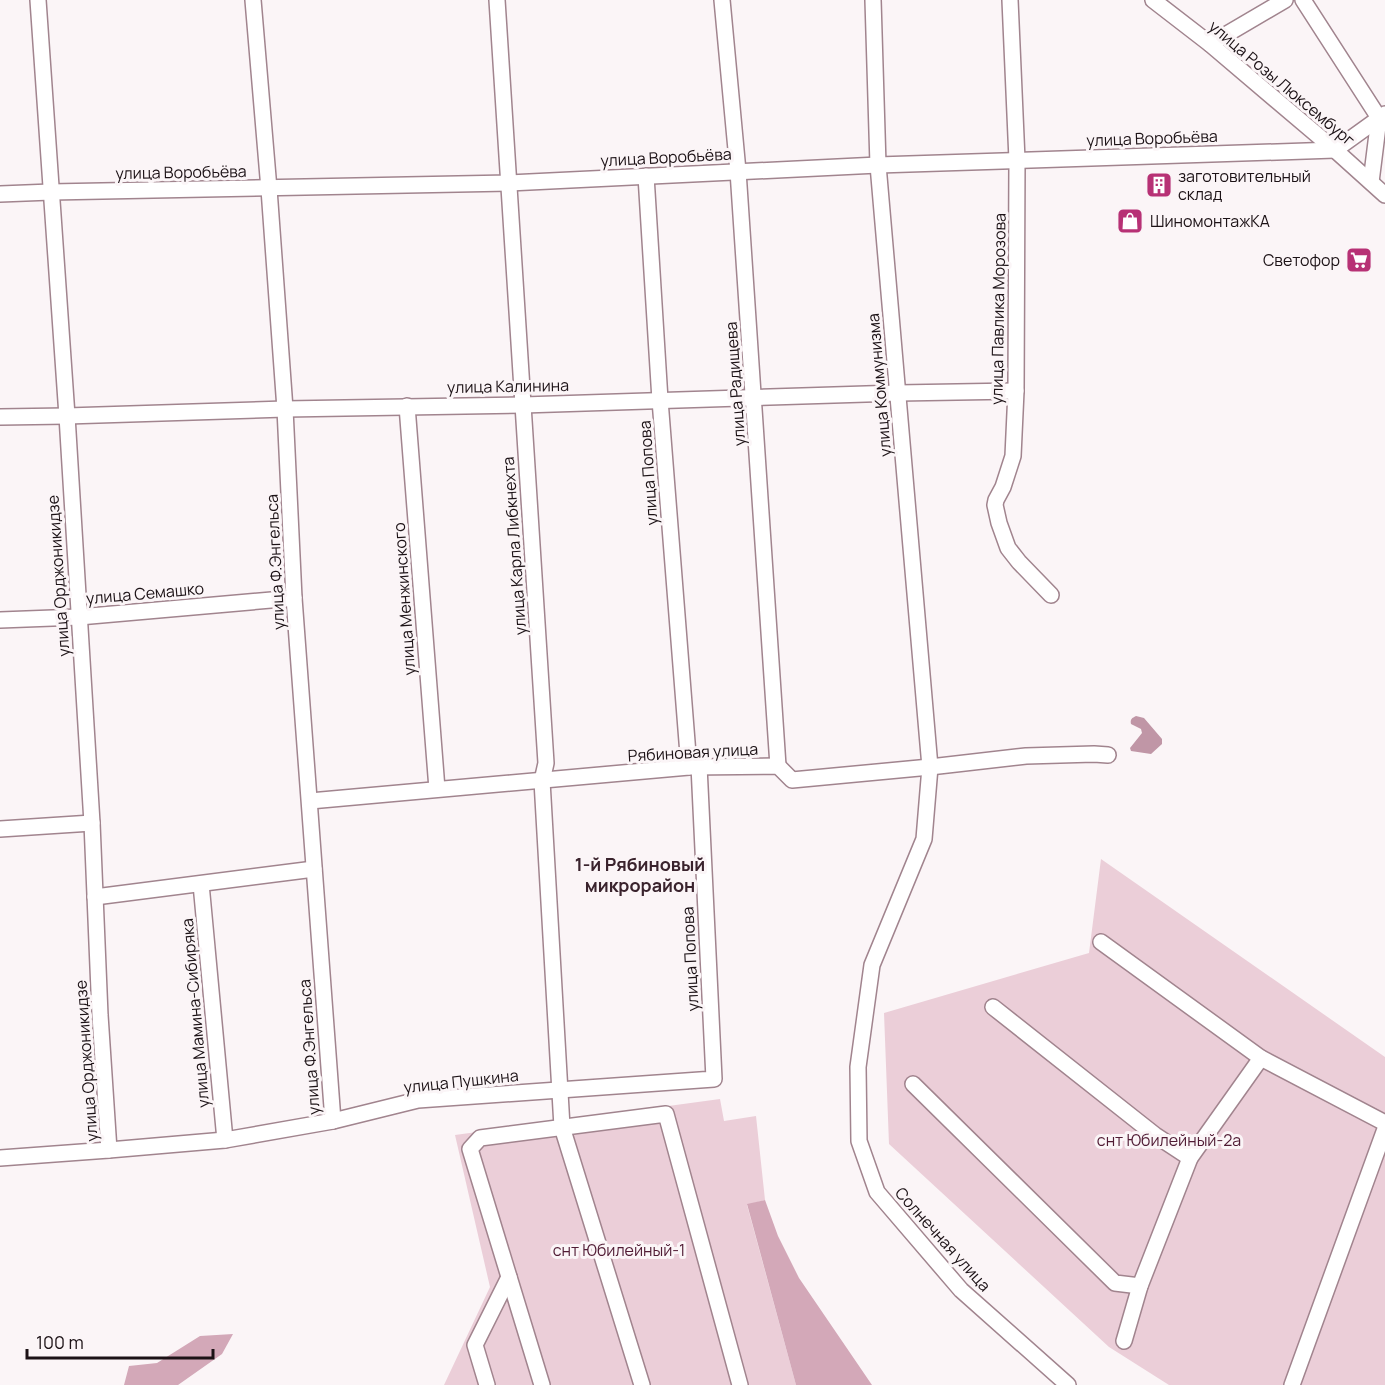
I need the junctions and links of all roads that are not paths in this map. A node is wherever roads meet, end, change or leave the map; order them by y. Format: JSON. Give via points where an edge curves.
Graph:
{"nodes":[{"id":1,"x":38,"y":0,"type":"edge"},
{"id":2,"x":253,"y":0,"type":"edge"},
{"id":3,"x":497,"y":0,"type":"edge"},
{"id":4,"x":722,"y":0,"type":"edge"},
{"id":5,"x":873,"y":0,"type":"edge"},
{"id":6,"x":1010,"y":0,"type":"edge"},
{"id":7,"x":1154,"y":0,"type":"edge"},
{"id":8,"x":1285,"y":0,"type":"edge"},
{"id":9,"x":1303,"y":0,"type":"edge"},
{"id":10,"x":1210,"y":44,"type":"junction"},
{"id":11,"x":1382,"y":116,"type":"edge"},
{"id":12,"x":1335,"y":150,"type":"junction"},
{"id":13,"x":1017,"y":160,"type":"junction"},
{"id":14,"x":878,"y":165,"type":"junction"},
{"id":15,"x":738,"y":171,"type":"junction"},
{"id":16,"x":646,"y":176,"type":"junction"},
{"id":17,"x":1371,"y":182,"type":"junction"},
{"id":18,"x":509,"y":183,"type":"junction"},
{"id":19,"x":269,"y":189,"type":"junction"},
{"id":20,"x":51,"y":192,"type":"junction"},
{"id":21,"x":0,"y":194,"type":"edge"},
{"id":22,"x":1385,"y":195,"type":"edge"},
{"id":23,"x":1016,"y":391,"type":"junction"},
{"id":24,"x":898,"y":393,"type":"junction"},
{"id":25,"x":754,"y":397,"type":"junction"},
{"id":26,"x":660,"y":400,"type":"junction"},
{"id":27,"x":523,"y":405,"type":"junction"},
{"id":28,"x":407,"y":406,"type":"junction"},
{"id":29,"x":285,"y":409,"type":"junction"},
{"id":30,"x":67,"y":416,"type":"junction"},
{"id":31,"x":0,"y":417,"type":"edge"},
{"id":32,"x":1051,"y":596,"type":"dead end"},
{"id":33,"x":294,"y":598,"type":"junction"},
{"id":34,"x":79,"y":617,"type":"junction"},
{"id":35,"x":0,"y":620,"type":"edge"},
{"id":36,"x":1108,"y":755,"type":"dead end"},
{"id":37,"x":694,"y":766,"type":"junction"},
{"id":38,"x":778,"y":766,"type":"junction"},
{"id":39,"x":930,"y":767,"type":"junction"},
{"id":40,"x":542,"y":780,"type":"junction"},
{"id":41,"x":437,"y":789,"type":"junction"},
{"id":42,"x":310,"y":801,"type":"junction"},
{"id":43,"x":92,"y":823,"type":"junction"},
{"id":44,"x":0,"y":829,"type":"edge"},
{"id":45,"x":314,"y":869,"type":"junction"},
{"id":46,"x":201,"y":884,"type":"junction"},
{"id":47,"x":95,"y":897,"type":"junction"},
{"id":48,"x":1101,"y":942,"type":"dead end"},
{"id":49,"x":993,"y":1007,"type":"dead end"},
{"id":50,"x":1262,"y":1058,"type":"junction"},
{"id":51,"x":714,"y":1079,"type":"joint"},
{"id":52,"x":912,"y":1084,"type":"dead end"},
{"id":53,"x":559,"y":1090,"type":"junction"},
{"id":54,"x":333,"y":1121,"type":"junction"},
{"id":55,"x":1385,"y":1123,"type":"edge"},
{"id":56,"x":562,"y":1127,"type":"junction"},
{"id":57,"x":1385,"y":1129,"type":"edge"},
{"id":58,"x":225,"y":1140,"type":"junction"},
{"id":59,"x":109,"y":1150,"type":"junction"},
{"id":60,"x":0,"y":1158,"type":"edge"},
{"id":61,"x":1190,"y":1158,"type":"junction"},
{"id":62,"x":509,"y":1277,"type":"junction"},
{"id":63,"x":1140,"y":1286,"type":"junction"},
{"id":64,"x":1124,"y":1341,"type":"dead end"},
{"id":65,"x":487,"y":1385,"type":"edge"},
{"id":66,"x":542,"y":1385,"type":"edge"},
{"id":67,"x":642,"y":1385,"type":"edge"},
{"id":68,"x":740,"y":1385,"type":"edge"},
{"id":69,"x":1068,"y":1385,"type":"edge"},
{"id":70,"x":1292,"y":1385,"type":"edge"}],
"edges":[{"from":1,"to":20,"type":"street","name":"улица Орджоникидзе"},
{"from":2,"to":19,"type":"street","name":"улица Ф.Энгельса"},
{"from":3,"to":18,"type":"street","name":"улица Карла Либкнехта"},
{"from":4,"to":15,"type":"street","name":"улица Радищева"},
{"from":5,"to":14,"type":"street","name":"улица Коммунизма"},
{"from":6,"to":13,"type":"street","name":"улица Павлика Морозова"},
{"from":7,"to":10,"type":"street","name":"улица Розы Люксембург"},
{"from":8,"to":10,"type":"street"},
{"from":9,"to":11,"type":"street"},
{"from":10,"to":12,"type":"street","name":"улица Розы Люксембург"},
{"from":11,"to":12,"type":"street"},
{"from":11,"to":17,"type":"street"},
{"from":12,"to":13,"type":"street","name":"улица Воробьёва"},
{"from":12,"to":17,"type":"street","name":"улица Розы Люксембург"},
{"from":13,"to":14,"type":"street","name":"улица Воробьёва"},
{"from":13,"to":23,"type":"street","name":"улица Павлика Морозова"},
{"from":14,"to":15,"type":"street","name":"улица Воробьёва"},
{"from":14,"to":24,"type":"street","name":"улица Коммунизма"},
{"from":15,"to":16,"type":"street","name":"улица Воробьёва"},
{"from":15,"to":25,"type":"street","name":"улица Радищева"},
{"from":16,"to":18,"type":"street","name":"улица Воробьёва"},
{"from":16,"to":26,"type":"street","name":"улица Попова"},
{"from":17,"to":22,"type":"street","name":"улица Розы Люксембург"},
{"from":18,"to":19,"type":"street","name":"улица Воробьёва"},
{"from":18,"to":27,"type":"street","name":"улица Карла Либкнехта"},
{"from":19,"to":20,"type":"street","name":"улица Воробьёва"},
{"from":19,"to":29,"type":"street","name":"улица Ф.Энгельса"},
{"from":20,"to":21,"type":"street","name":"улица Воробьёва"},
{"from":20,"to":30,"type":"street","name":"улица Орджоникидзе"},
{"from":23,"to":24,"type":"street","name":"улица Калинина"},
{"from":23,"to":32,"type":"street","name":"улица Павлика Морозова","via":[[1013,456],[996,500],[996,511],[1008,548]]},
{"from":24,"to":25,"type":"street","name":"улица Калинина"},
{"from":24,"to":39,"type":"street","name":"улица Коммунизма"},
{"from":25,"to":26,"type":"street","name":"улица Калинина"},
{"from":25,"to":38,"type":"street","name":"улица Радищева"},
{"from":26,"to":27,"type":"street","name":"улица Калинина"},
{"from":26,"to":37,"type":"street","name":"улица Попова"},
{"from":27,"to":28,"type":"street","name":"улица Калинина"},
{"from":27,"to":40,"type":"street","name":"улица Карла Либкнехта","via":[[546,763]]},
{"from":28,"to":29,"type":"street","name":"улица Калинина"},
{"from":28,"to":41,"type":"street","name":"улица Менжинского"},
{"from":29,"to":30,"type":"street","name":"улица Калинина"},
{"from":29,"to":33,"type":"street","name":"улица Ф.Энгельса"},
{"from":30,"to":31,"type":"street","name":"улица Калинина"},
{"from":30,"to":34,"type":"street","name":"улица Орджоникидзе"},
{"from":33,"to":34,"type":"street","name":"улица Семашко"},
{"from":33,"to":42,"type":"street","name":"улица Ф.Энгельса"},
{"from":34,"to":35,"type":"street","name":"улица Семашко"},
{"from":34,"to":43,"type":"street","name":"улица Орджоникидзе"},
{"from":36,"to":39,"type":"street","name":"Рябиновая улица","via":[[1026,756]]},
{"from":37,"to":38,"type":"street","name":"Рябиновая улица"},
{"from":37,"to":40,"type":"street","name":"Рябиновая улица"},
{"from":37,"to":51,"type":"street","name":"улица Попова"},
{"from":38,"to":39,"type":"street","name":"Рябиновая улица","via":[[792,780]]},
{"from":39,"to":69,"type":"street","name":"Солнечная улица","via":[[924,839],[872,965],[858,1067],[859,1141],[877,1192],[961,1290]]},
{"from":40,"to":41,"type":"street","name":"Рябиновая улица"},
{"from":40,"to":53,"type":"street","name":"улица Карла Либкнехта"},
{"from":41,"to":42,"type":"street","name":"Рябиновая улица"},
{"from":42,"to":45,"type":"street","name":"улица Ф.Энгельса"},
{"from":43,"to":44,"type":"street"},
{"from":43,"to":47,"type":"street","name":"улица Орджоникидзе"},
{"from":45,"to":46,"type":"street"},
{"from":45,"to":54,"type":"street","name":"улица Ф.Энгельса"},
{"from":46,"to":47,"type":"street"},
{"from":46,"to":58,"type":"street","name":"улица Мамина-Сибиряка"},
{"from":47,"to":59,"type":"street","name":"улица Орджоникидзе"},
{"from":48,"to":50,"type":"street"},
{"from":49,"to":61,"type":"street","via":[[1155,1136]]},
{"from":50,"to":55,"type":"street"},
{"from":50,"to":61,"type":"street"},
{"from":51,"to":53,"type":"street","name":"улица Пушкина"},
{"from":52,"to":63,"type":"street","via":[[1115,1283]]},
{"from":53,"to":54,"type":"street","name":"улица Пушкина","via":[[418,1100]]},
{"from":53,"to":56,"type":"street","name":"улица Карла Либкнехта"},
{"from":54,"to":58,"type":"street","name":"улица Пушкина"},
{"from":56,"to":62,"type":"street","via":[[480,1138],[470,1149]]},
{"from":56,"to":67,"type":"street","name":"улица Карла Либкнехта"},
{"from":56,"to":68,"type":"street","via":[[666,1114]]},
{"from":57,"to":70,"type":"street"},
{"from":58,"to":59,"type":"street","name":"улица Пушкина"},
{"from":59,"to":60,"type":"street","name":"улица Пушкина"},
{"from":61,"to":63,"type":"street"},
{"from":62,"to":65,"type":"street","via":[[475,1345]]},
{"from":62,"to":66,"type":"street"},
{"from":63,"to":64,"type":"street"}]}
